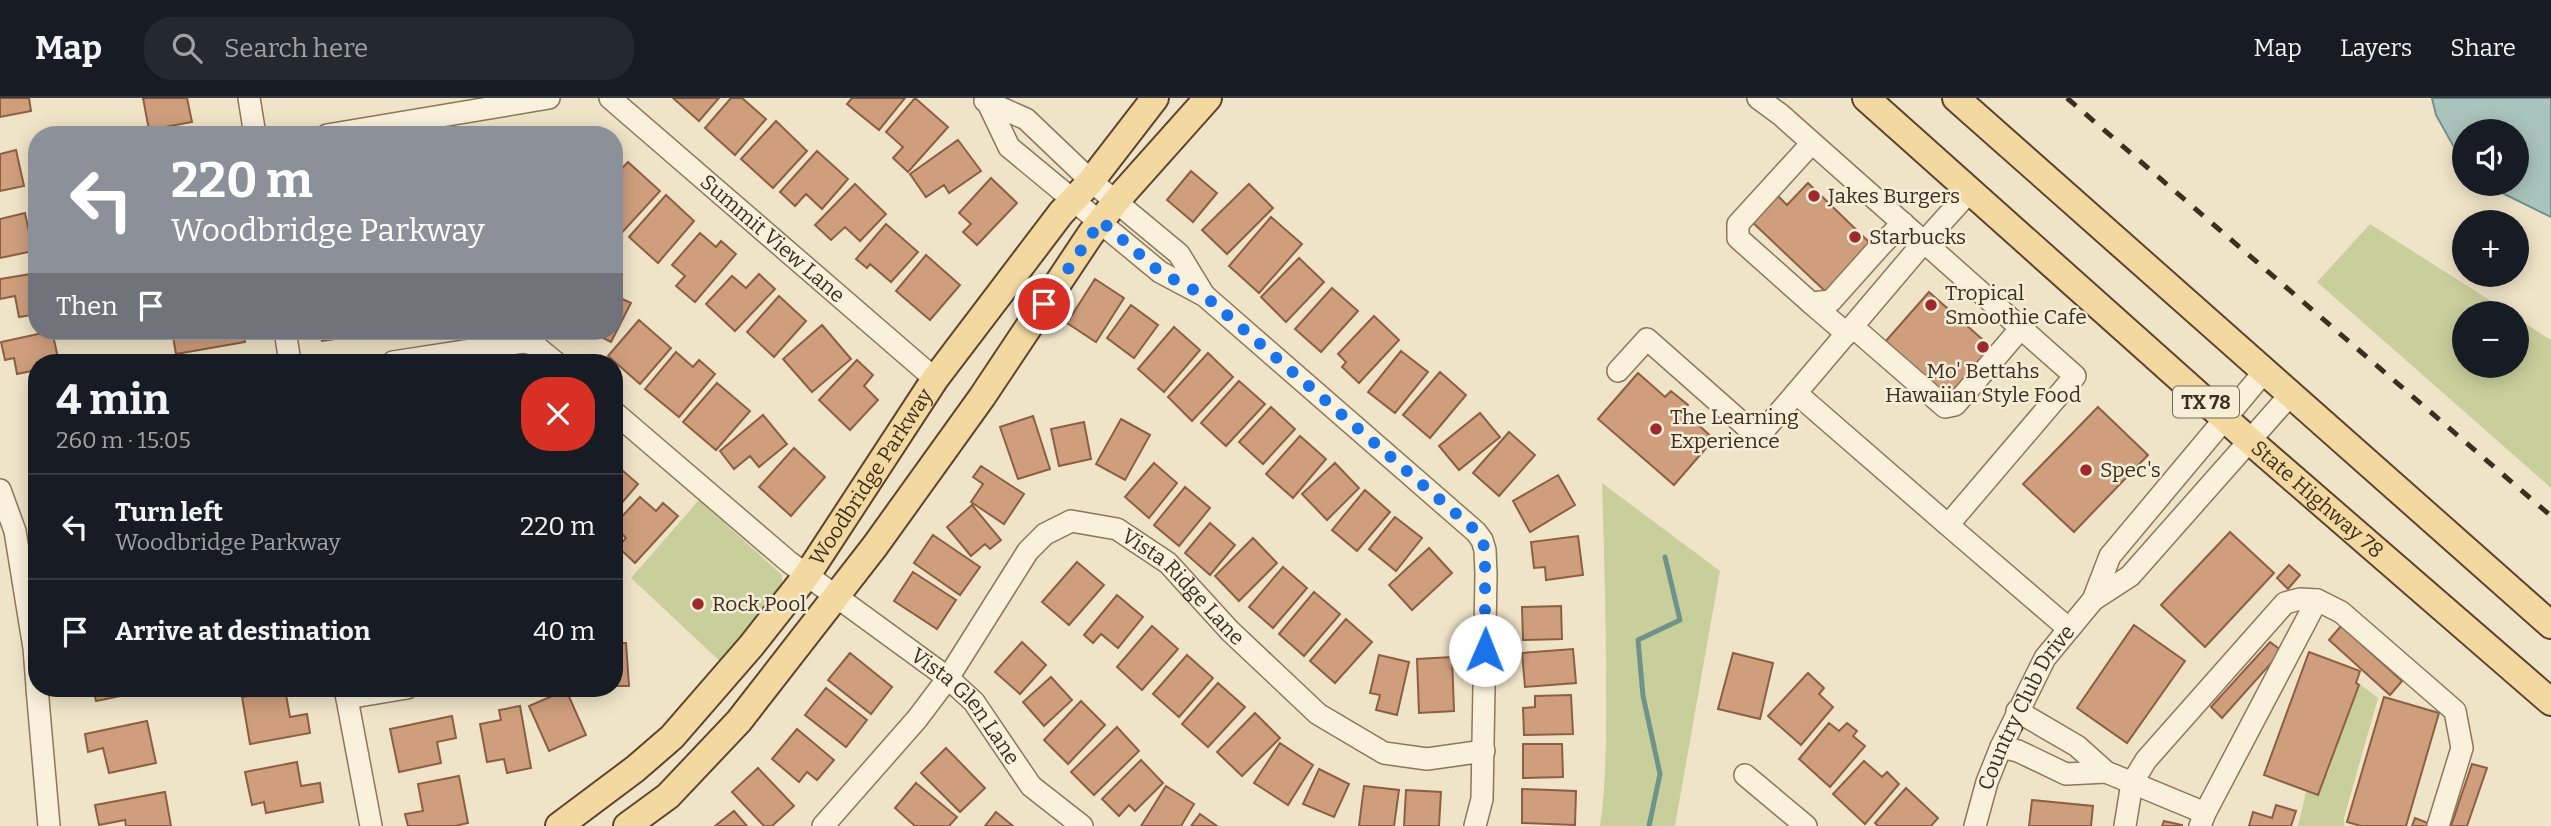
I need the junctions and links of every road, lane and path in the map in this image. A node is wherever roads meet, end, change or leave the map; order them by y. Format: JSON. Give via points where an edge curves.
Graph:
{"nodes":[{"id":1,"x":249,"y":98,"type":"edge"},
{"id":2,"x":549,"y":98,"type":"edge"},
{"id":3,"x":610,"y":98,"type":"edge"},
{"id":4,"x":1155,"y":98,"type":"edge"},
{"id":5,"x":1208,"y":98,"type":"edge"},
{"id":6,"x":1758,"y":98,"type":"edge"},
{"id":7,"x":1866,"y":98,"type":"edge"},
{"id":8,"x":1956,"y":98,"type":"edge"},
{"id":9,"x":985,"y":101,"type":"edge"},
{"id":10,"x":254,"y":126,"type":"edge"},
{"id":11,"x":381,"y":126,"type":"edge"},
{"id":12,"x":1812,"y":143,"type":"junction"},
{"id":13,"x":1082,"y":190,"type":"junction"},
{"id":14,"x":1970,"y":191,"type":"junction"},
{"id":15,"x":1109,"y":211,"type":"junction"},
{"id":16,"x":1903,"y":223,"type":"junction"},
{"id":17,"x":1924,"y":242,"type":"junction"},
{"id":18,"x":1811,"y":303,"type":"junction"},
{"id":19,"x":2021,"y":328,"type":"junction"},
{"id":20,"x":1850,"y":330,"type":"junction"},
{"id":21,"x":445,"y":354,"type":"edge"},
{"id":22,"x":545,"y":354,"type":"edge"},
{"id":23,"x":1618,"y":371,"type":"dead end"},
{"id":24,"x":2264,"y":372,"type":"junction"},
{"id":25,"x":935,"y":379,"type":"junction"},
{"id":26,"x":1796,"y":393,"type":"junction"},
{"id":27,"x":2290,"y":395,"type":"junction"},
{"id":28,"x":2225,"y":419,"type":"junction"},
{"id":29,"x":623,"y":420,"type":"edge"},
{"id":30,"x":2250,"y":441,"type":"junction"},
{"id":31,"x":0,"y":491,"type":"edge"},
{"id":32,"x":2138,"y":522,"type":"junction"},
{"id":33,"x":1948,"y":525,"type":"junction"},
{"id":34,"x":2161,"y":542,"type":"junction"},
{"id":35,"x":807,"y":575,"type":"junction"},
{"id":36,"x":836,"y":597,"type":"junction"},
{"id":37,"x":2092,"y":600,"type":"junction"},
{"id":38,"x":2317,"y":600,"type":"junction"},
{"id":39,"x":28,"y":611,"type":"edge"},
{"id":40,"x":2551,"y":625,"type":"edge"},
{"id":41,"x":2069,"y":629,"type":"junction"},
{"id":42,"x":948,"y":678,"type":"junction"},
{"id":43,"x":38,"y":697,"type":"edge"},
{"id":44,"x":347,"y":697,"type":"edge"},
{"id":45,"x":2551,"y":702,"type":"edge"},
{"id":46,"x":2017,"y":711,"type":"junction"},
{"id":47,"x":2001,"y":747,"type":"junction"},
{"id":48,"x":1484,"y":751,"type":"junction"},
{"id":49,"x":2106,"y":772,"type":"junction"},
{"id":50,"x":1745,"y":775,"type":"dead end"},
{"id":51,"x":2132,"y":783,"type":"junction"},
{"id":52,"x":2202,"y":819,"type":"edge"},
{"id":53,"x":49,"y":826,"type":"edge"},
{"id":54,"x":371,"y":826,"type":"edge"},
{"id":55,"x":559,"y":826,"type":"edge"},
{"id":56,"x":627,"y":826,"type":"edge"},
{"id":57,"x":823,"y":826,"type":"edge"},
{"id":58,"x":1082,"y":826,"type":"edge"},
{"id":59,"x":1475,"y":826,"type":"edge"},
{"id":60,"x":1806,"y":826,"type":"edge"},
{"id":61,"x":1976,"y":826,"type":"edge"},
{"id":62,"x":2125,"y":826,"type":"edge"},
{"id":63,"x":2438,"y":826,"type":"edge"}],
"edges":[{"from":1,"to":10,"type":"street"},
{"from":2,"to":11,"type":"street"},
{"from":3,"to":25,"type":"street","name":"Summit View Lane"},
{"from":4,"to":13,"type":"main road","name":"Woodbridge Parkway"},
{"from":5,"to":15,"type":"main road","name":"Woodbridge Parkway"},
{"from":6,"to":12,"type":"street"},
{"from":7,"to":14,"type":"main road","name":"State Highway 78","number":"TX 78"},
{"from":8,"to":24,"type":"main road","number":"TX 78"},
{"from":9,"to":13,"type":"street","via":[[1026,119]]},
{"from":9,"to":13,"type":"street","via":[[1009,147]]},
{"from":12,"to":16,"type":"street"},
{"from":12,"to":18,"type":"street","via":[[1738,224],[1738,238]]},
{"from":13,"to":15,"type":"street"},
{"from":13,"to":25,"type":"main road","name":"Woodbridge Parkway"},
{"from":14,"to":17,"type":"street"},
{"from":14,"to":28,"type":"main road","name":"State Highway 78","number":"TX 78"},
{"from":15,"to":36,"type":"main road","name":"Woodbridge Parkway","via":[[982,397]]},
{"from":15,"to":48,"type":"street","via":[[1160,272],[1205,296],[1476,531],[1482,540],[1486,574]]},
{"from":16,"to":17,"type":"street"},
{"from":16,"to":18,"type":"street","via":[[1831,301]]},
{"from":17,"to":19,"type":"street"},
{"from":17,"to":20,"type":"street"},
{"from":18,"to":20,"type":"street"},
{"from":19,"to":20,"type":"street","via":[[1955,405],[1945,407]]},
{"from":19,"to":33,"type":"street","via":[[2075,376]]},
{"from":20,"to":26,"type":"street"},
{"from":21,"to":22,"type":"street","via":[[523,342]]},
{"from":23,"to":26,"type":"street","via":[[1647,339],[1758,437]]},
{"from":24,"to":27,"type":"main road","number":"TX 78"},
{"from":24,"to":28,"type":"street","name":"Country Club Drive"},
{"from":25,"to":35,"type":"main road","name":"Woodbridge Parkway"},
{"from":26,"to":33,"type":"street"},
{"from":27,"to":30,"type":"street","name":"Country Club Drive"},
{"from":27,"to":40,"type":"main road","number":"TX 78"},
{"from":28,"to":30,"type":"main road","name":"State Highway 78","number":"TX 78"},
{"from":28,"to":32,"type":"street","name":"Country Club Drive"},
{"from":29,"to":35,"type":"street","name":"Vista Glen Lane"},
{"from":30,"to":34,"type":"street","name":"Country Club Drive"},
{"from":30,"to":45,"type":"main road","name":"State Highway 78","number":"TX 78"},
{"from":31,"to":39,"type":"street","via":[[15,531]]},
{"from":32,"to":34,"type":"street"},
{"from":32,"to":37,"type":"street","name":"Country Club Drive","via":[[2110,556]]},
{"from":33,"to":41,"type":"street"},
{"from":34,"to":37,"type":"street","name":"Country Club Drive","via":[[2130,576]]},
{"from":35,"to":36,"type":"street","name":"Vista Glen Lane"},
{"from":35,"to":55,"type":"main road","name":"Woodbridge Parkway","via":[[672,737]]},
{"from":36,"to":42,"type":"street","name":"Vista Glen Lane"},
{"from":36,"to":56,"type":"main road","name":"Woodbridge Parkway","via":[[720,744],[668,796]]},
{"from":37,"to":41,"type":"street","name":"Country Club Drive"},
{"from":38,"to":51,"type":"street","via":[[2285,603],[2146,760]]},
{"from":38,"to":52,"type":"street"},
{"from":38,"to":63,"type":"street","via":[[2341,612],[2455,711],[2462,748]]},
{"from":41,"to":46,"type":"street","name":"Country Club Drive","via":[[2045,658]]},
{"from":42,"to":48,"type":"street","name":"Vista Ridge Lane","via":[[1028,551],[1045,534],[1071,521],[1117,529],[1168,563],[1230,631],[1318,714],[1384,753],[1427,759]]},
{"from":42,"to":57,"type":"street","name":"Vista Ridge Lane"},
{"from":42,"to":58,"type":"street","name":"Vista Glen Lane","via":[[974,702],[1031,786]]},
{"from":43,"to":53,"type":"street"},
{"from":44,"to":54,"type":"street"},
{"from":46,"to":47,"type":"street","name":"Country Club Drive"},
{"from":46,"to":49,"type":"street","via":[[2077,746]]},
{"from":47,"to":49,"type":"street","via":[[2066,774]]},
{"from":47,"to":61,"type":"street","name":"Country Club Drive"},
{"from":48,"to":59,"type":"street","via":[[1482,799]]},
{"from":49,"to":51,"type":"street"},
{"from":50,"to":60,"type":"street"},
{"from":51,"to":52,"type":"street"},
{"from":51,"to":62,"type":"street"}]}
